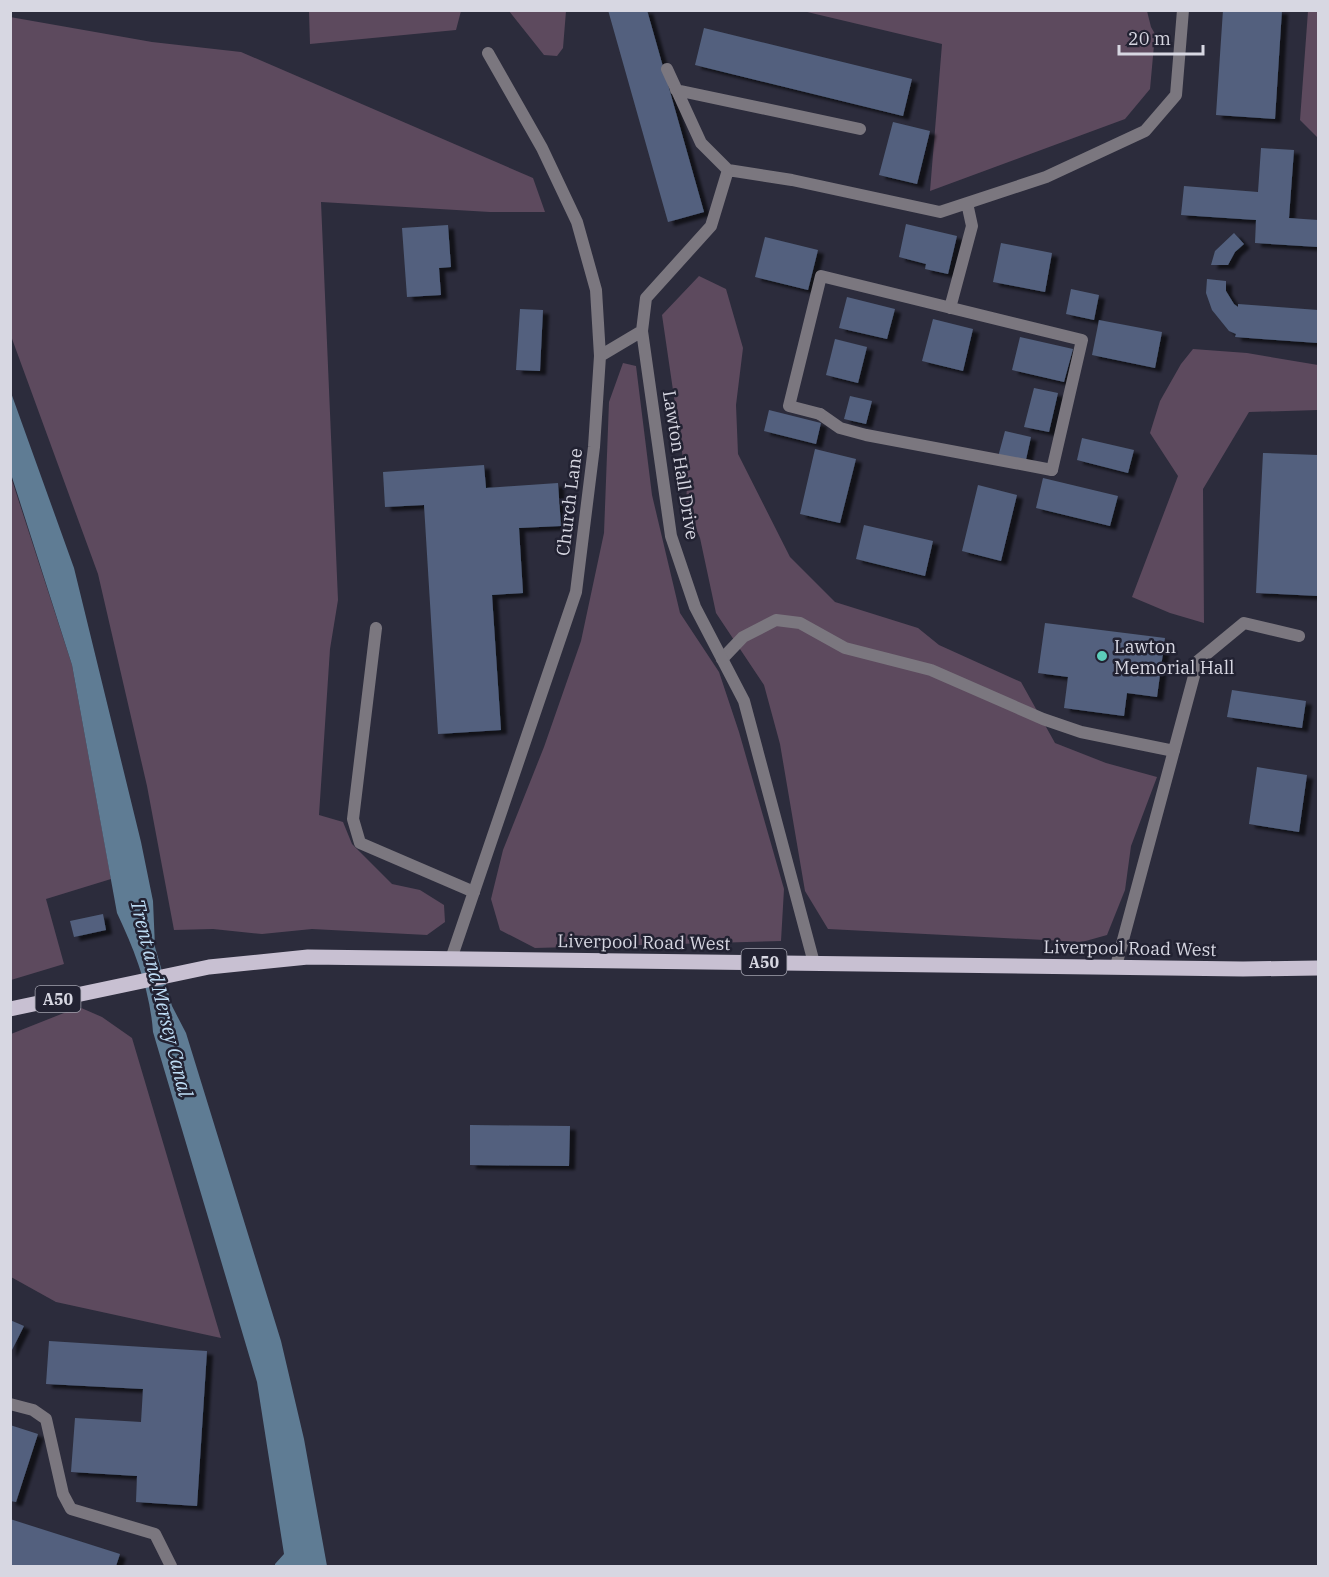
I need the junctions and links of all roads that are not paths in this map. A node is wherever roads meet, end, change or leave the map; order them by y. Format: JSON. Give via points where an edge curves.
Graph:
{"nodes":[{"id":1,"x":1183,"y":10,"type":"edge"},
{"id":2,"x":488,"y":53,"type":"dead end"},
{"id":3,"x":668,"y":69,"type":"dead end"},
{"id":4,"x":676,"y":90,"type":"junction"},
{"id":5,"x":860,"y":129,"type":"dead end"},
{"id":6,"x":728,"y":170,"type":"junction"},
{"id":7,"x":967,"y":203,"type":"junction"},
{"id":8,"x":950,"y":308,"type":"junction"},
{"id":9,"x":642,"y":331,"type":"junction"},
{"id":10,"x":600,"y":356,"type":"junction"},
{"id":11,"x":376,"y":628,"type":"dead end"},
{"id":12,"x":1299,"y":636,"type":"dead end"},
{"id":13,"x":722,"y":659,"type":"junction"},
{"id":14,"x":1174,"y":751,"type":"junction"},
{"id":15,"x":474,"y":892,"type":"junction"},
{"id":16,"x":451,"y":959,"type":"junction"},
{"id":17,"x":814,"y":963,"type":"junction"},
{"id":18,"x":1116,"y":966,"type":"junction"},
{"id":19,"x":1318,"y":968,"type":"edge"},
{"id":20,"x":10,"y":1009,"type":"edge"},
{"id":21,"x":10,"y":1404,"type":"edge"},
{"id":22,"x":171,"y":1566,"type":"edge"}],
"edges":[{"from":1,"to":7,"type":"street","via":[[1176,95],[1144,131],[1046,177]]},
{"from":2,"to":10,"type":"street","name":"Church Lane","via":[[542,148],[577,222],[596,290]]},
{"from":3,"to":4,"type":"street"},
{"from":4,"to":5,"type":"street"},
{"from":4,"to":6,"type":"street","via":[[701,143]]},
{"from":6,"to":7,"type":"street","via":[[940,212]]},
{"from":6,"to":9,"type":"street","name":"Lawton Hall Drive","via":[[711,226],[646,298]]},
{"from":7,"to":8,"type":"street","via":[[972,226]]},
{"from":8,"to":8,"type":"street","via":[[1082,340],[1052,470],[866,435],[840,428],[820,414],[789,406],[821,276]]},
{"from":9,"to":10,"type":"street"},
{"from":9,"to":13,"type":"street","name":"Lawton Hall Drive","via":[[671,536],[695,607]]},
{"from":10,"to":15,"type":"street","name":"Church Lane","via":[[594,447],[576,592]]},
{"from":11,"to":15,"type":"street","via":[[353,819],[360,843]]},
{"from":12,"to":14,"type":"street","via":[[1244,623],[1198,661]]},
{"from":13,"to":14,"type":"street","via":[[742,636],[776,620],[800,622],[845,648],[931,670],[1043,719],[1081,732]]},
{"from":13,"to":17,"type":"street","name":"Lawton Hall Drive","via":[[744,701]]},
{"from":14,"to":18,"type":"street"},
{"from":15,"to":16,"type":"street","name":"Church Lane"},
{"from":16,"to":17,"type":"main road","name":"Liverpool Road West","number":"A50"},
{"from":16,"to":20,"type":"main road","name":"Liverpool Road West","number":"A50","via":[[308,957],[209,967]]},
{"from":17,"to":18,"type":"main road","name":"Liverpool Road West","number":"A50"},
{"from":18,"to":19,"type":"main road","name":"Liverpool Road West","number":"A50"},
{"from":21,"to":22,"type":"street","via":[[33,1410],[46,1419],[63,1494],[71,1509],[155,1534]]}]}
